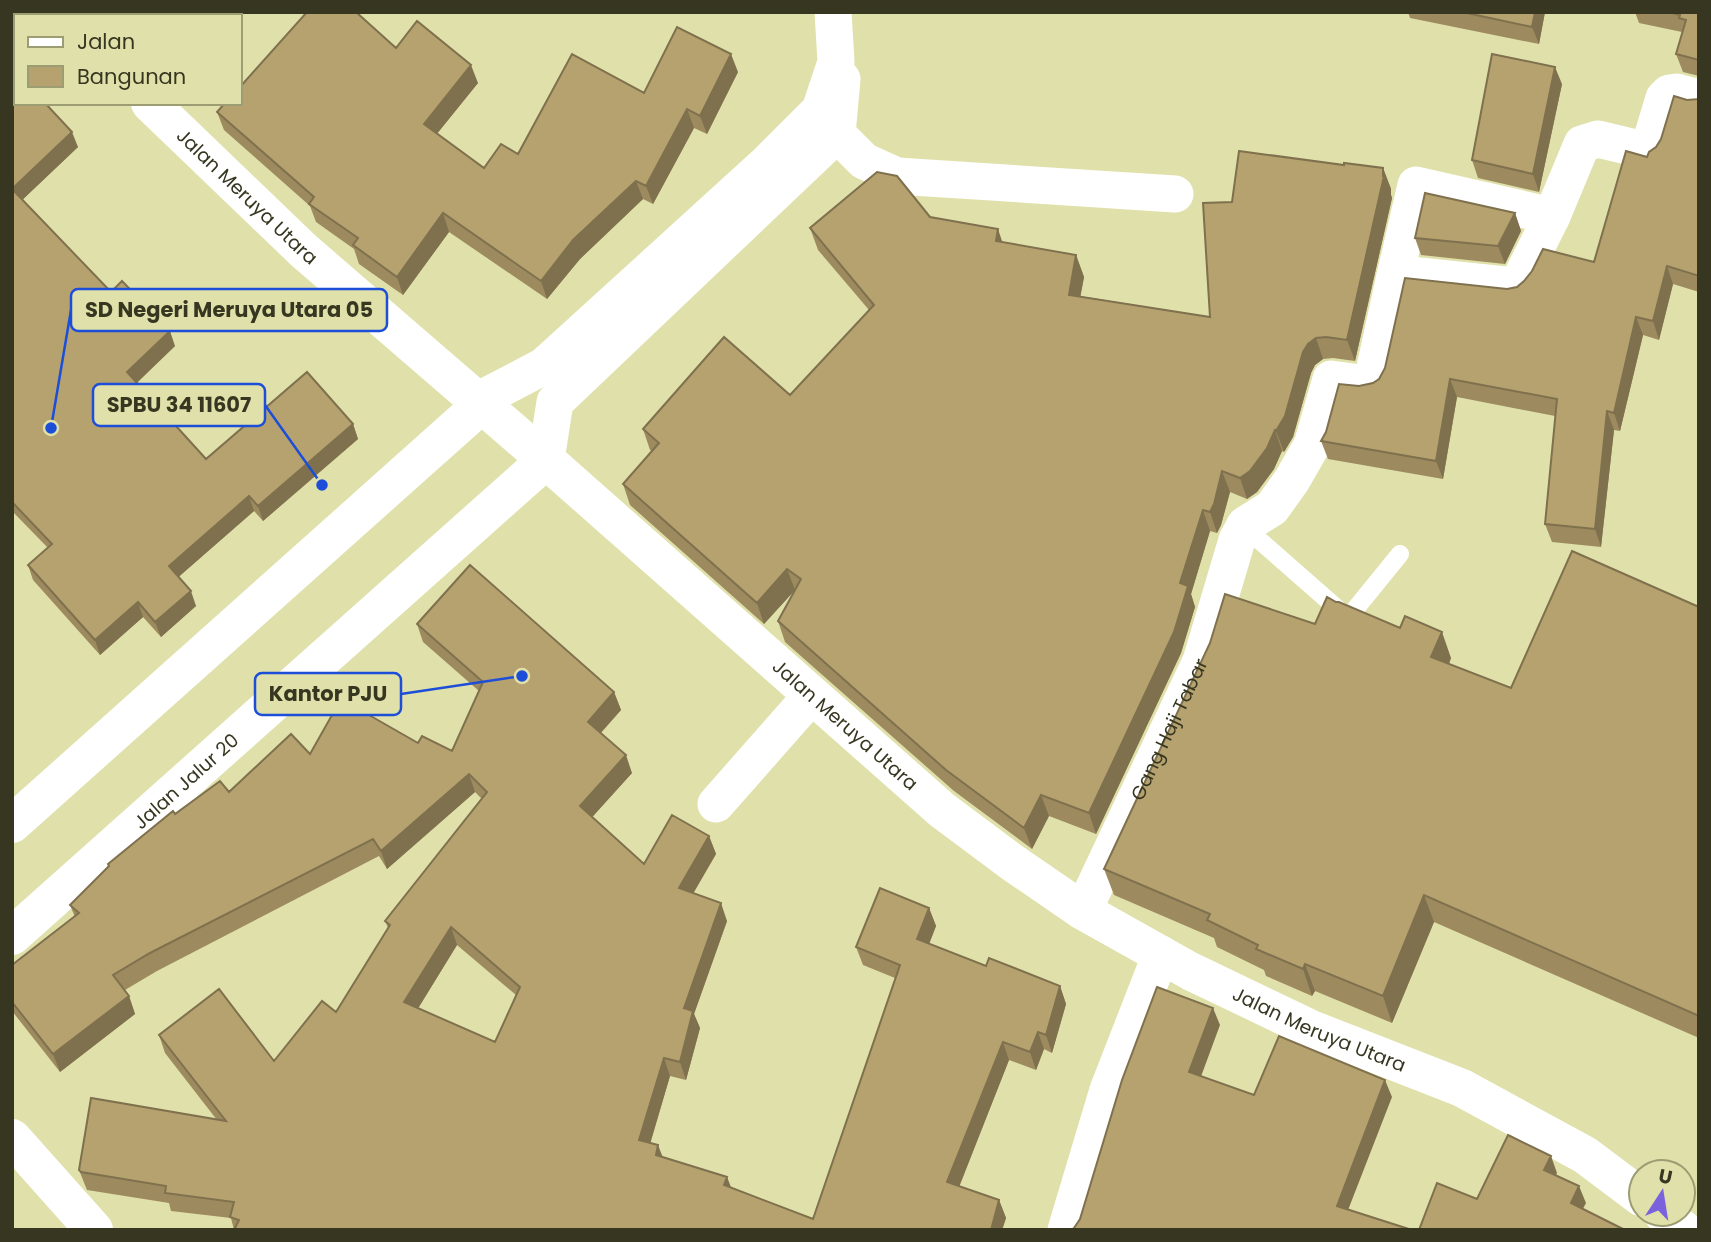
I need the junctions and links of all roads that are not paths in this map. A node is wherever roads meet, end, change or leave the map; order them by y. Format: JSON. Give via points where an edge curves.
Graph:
{"nodes":[{"id":1,"x":833,"y":12,"type":"edge"},
{"id":2,"x":843,"y":12,"type":"edge"},
{"id":3,"x":1699,"y":98,"type":"edge"},
{"id":4,"x":152,"y":105,"type":"edge"},
{"id":5,"x":837,"y":134,"type":"junction"},
{"id":6,"x":1175,"y":194,"type":"dead end"},
{"id":7,"x":1552,"y":216,"type":"junction"},
{"id":8,"x":1395,"y":276,"type":"junction"},
{"id":9,"x":555,"y":402,"type":"junction"},
{"id":10,"x":479,"y":403,"type":"junction"},
{"id":11,"x":546,"y":460,"type":"junction"},
{"id":12,"x":1237,"y":540,"type":"junction"},
{"id":13,"x":1400,"y":554,"type":"dead end"},
{"id":14,"x":812,"y":695,"type":"junction"},
{"id":15,"x":716,"y":804,"type":"dead end"},
{"id":16,"x":12,"y":824,"type":"edge"},
{"id":17,"x":1083,"y":911,"type":"junction"},
{"id":18,"x":12,"y":936,"type":"edge"},
{"id":19,"x":1161,"y":954,"type":"junction"},
{"id":20,"x":12,"y":1138,"type":"edge"},
{"id":21,"x":1627,"y":1186,"type":"edge"},
{"id":22,"x":94,"y":1230,"type":"edge"},
{"id":23,"x":1066,"y":1230,"type":"edge"}],
"edges":[{"from":1,"to":10,"type":"street","via":[[836,62],[820,110],[544,366]]},
{"from":2,"to":5,"type":"street","via":[[846,37]]},
{"from":3,"to":7,"type":"street","via":[[1677,92],[1664,98],[1648,151],[1598,139],[1582,144]]},
{"from":4,"to":10,"type":"main road","name":"Jalan Meruya Utara","via":[[303,250]]},
{"from":5,"to":6,"type":"street","via":[[864,161],[897,176]]},
{"from":5,"to":9,"type":"street"},
{"from":7,"to":8,"type":"street","via":[[1515,286]]},
{"from":7,"to":8,"type":"street","via":[[1416,185]]},
{"from":8,"to":12,"type":"street","via":[[1372,381],[1368,384],[1325,374],[1312,445],[1272,508],[1245,525]]},
{"from":9,"to":10,"type":"street"},
{"from":9,"to":11,"type":"street"},
{"from":10,"to":11,"type":"main road","name":"Jalan Meruya Utara"},
{"from":10,"to":16,"type":"main road"},
{"from":11,"to":14,"type":"main road","name":"Jalan Meruya Utara"},
{"from":11,"to":18,"type":"main road","name":"Jalan Jalur 20"},
{"from":12,"to":13,"type":"lane","via":[[1258,540],[1348,618]]},
{"from":12,"to":17,"type":"street","name":"Gang Haji Tabar","via":[[1201,661]]},
{"from":14,"to":15,"type":"street"},
{"from":14,"to":17,"type":"main road","name":"Jalan Meruya Utara","via":[[942,810]]},
{"from":17,"to":19,"type":"main road","name":"Jalan Meruya Utara"},
{"from":19,"to":21,"type":"main road","name":"Jalan Meruya Utara","via":[[1311,1029],[1462,1088],[1585,1155]]},
{"from":19,"to":23,"type":"street","via":[[1108,1090]]},
{"from":20,"to":22,"type":"main road"}]}
